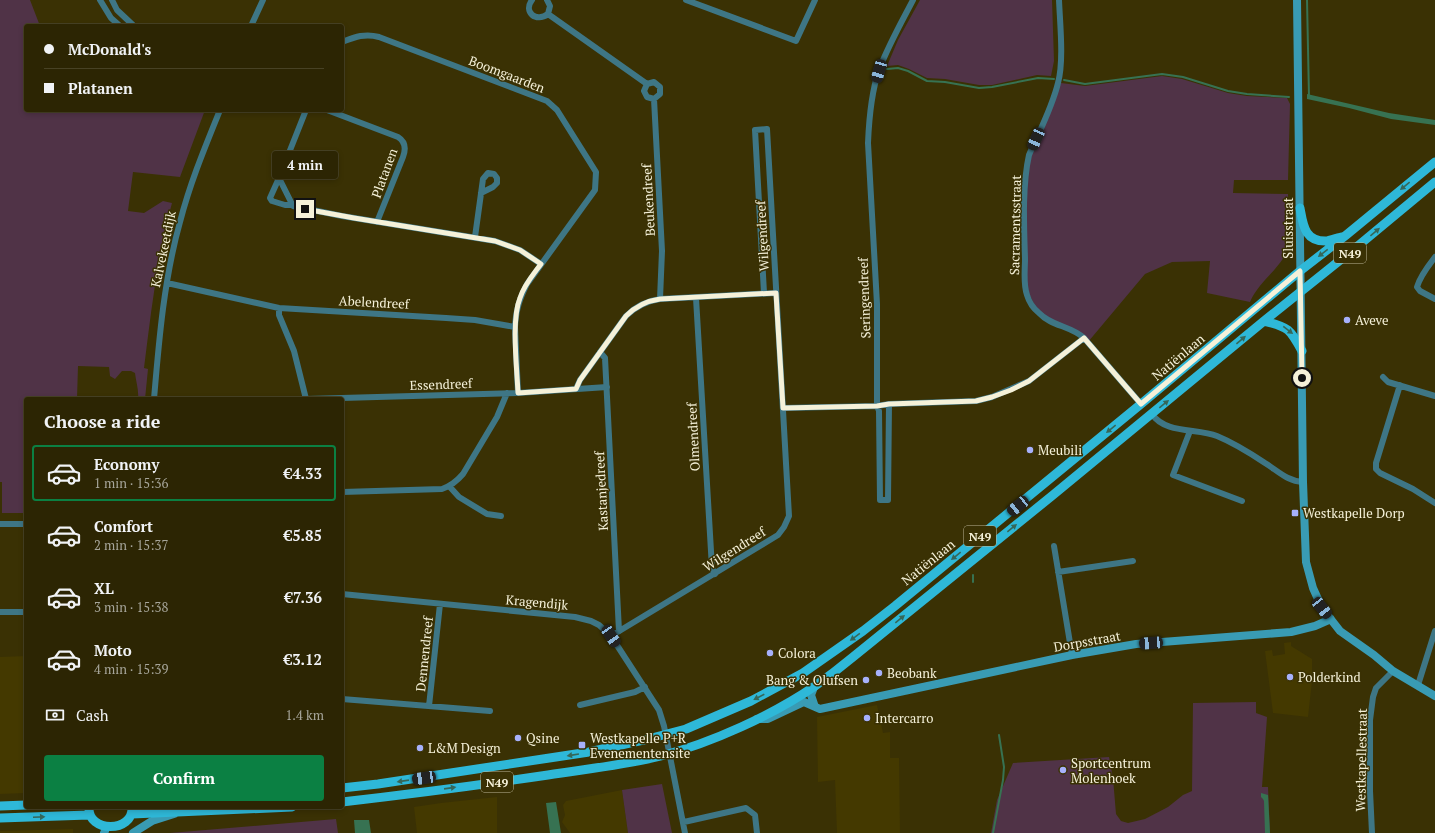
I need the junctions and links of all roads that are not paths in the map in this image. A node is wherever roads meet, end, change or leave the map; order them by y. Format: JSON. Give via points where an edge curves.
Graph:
{"nodes":[{"id":1,"x":100,"y":0,"type":"edge"},
{"id":2,"x":112,"y":0,"type":"edge"},
{"id":3,"x":263,"y":0,"type":"edge"},
{"id":4,"x":547,"y":0,"type":"edge"},
{"id":5,"x":686,"y":0,"type":"edge"},
{"id":6,"x":815,"y":0,"type":"edge"},
{"id":7,"x":913,"y":0,"type":"edge"},
{"id":8,"x":1059,"y":0,"type":"edge"},
{"id":9,"x":1297,"y":0,"type":"edge"},
{"id":10,"x":530,"y":1,"type":"edge"},
{"id":11,"x":548,"y":14,"type":"junction"},
{"id":12,"x":118,"y":24,"type":"edge"},
{"id":13,"x":132,"y":24,"type":"edge"},
{"id":14,"x":252,"y":24,"type":"edge"},
{"id":15,"x":344,"y":41,"type":"edge"},
{"id":16,"x":647,"y":84,"type":"junction"},
{"id":17,"x":654,"y":99,"type":"junction"},
{"id":18,"x":219,"y":112,"type":"edge"},
{"id":19,"x":305,"y":112,"type":"edge"},
{"id":20,"x":332,"y":112,"type":"edge"},
{"id":21,"x":1435,"y":162,"type":"edge"},
{"id":22,"x":279,"y":178,"type":"junction"},
{"id":23,"x":1435,"y":182,"type":"edge"},
{"id":24,"x":481,"y":193,"type":"dead end"},
{"id":25,"x":292,"y":206,"type":"junction"},
{"id":26,"x":1300,"y":208,"type":"junction"},
{"id":27,"x":377,"y":222,"type":"junction"},
{"id":28,"x":1345,"y":236,"type":"junction"},
{"id":29,"x":475,"y":237,"type":"junction"},
{"id":30,"x":1435,"y":257,"type":"edge"},
{"id":31,"x":541,"y":264,"type":"junction"},
{"id":32,"x":1300,"y":271,"type":"junction"},
{"id":33,"x":167,"y":283,"type":"junction"},
{"id":34,"x":1301,"y":291,"type":"junction"},
{"id":35,"x":764,"y":293,"type":"junction"},
{"id":36,"x":776,"y":293,"type":"junction"},
{"id":37,"x":696,"y":298,"type":"junction"},
{"id":38,"x":660,"y":299,"type":"junction"},
{"id":39,"x":1435,"y":299,"type":"edge"},
{"id":40,"x":279,"y":308,"type":"junction"},
{"id":41,"x":1264,"y":321,"type":"junction"},
{"id":42,"x":515,"y":328,"type":"junction"},
{"id":43,"x":1084,"y":338,"type":"junction"},
{"id":44,"x":600,"y":352,"type":"junction"},
{"id":45,"x":1302,"y":352,"type":"junction"},
{"id":46,"x":1383,"y":377,"type":"dead end"},
{"id":47,"x":1400,"y":386,"type":"junction"},
{"id":48,"x":607,"y":387,"type":"junction"},
{"id":49,"x":576,"y":389,"type":"junction"},
{"id":50,"x":507,"y":393,"type":"junction"},
{"id":51,"x":518,"y":393,"type":"junction"},
{"id":52,"x":1435,"y":396,"type":"edge"},
{"id":53,"x":154,"y":397,"type":"edge"},
{"id":54,"x":306,"y":397,"type":"edge"},
{"id":55,"x":344,"y":398,"type":"edge"},
{"id":56,"x":889,"y":404,"type":"junction"},
{"id":57,"x":1141,"y":404,"type":"junction"},
{"id":58,"x":877,"y":406,"type":"junction"},
{"id":59,"x":783,"y":408,"type":"junction"},
{"id":60,"x":1152,"y":414,"type":"junction"},
{"id":61,"x":1190,"y":431,"type":"junction"},
{"id":62,"x":1303,"y":482,"type":"junction"},
{"id":63,"x":449,"y":486,"type":"junction"},
{"id":64,"x":344,"y":492,"type":"edge"},
{"id":65,"x":1242,"y":501,"type":"dead end"},
{"id":66,"x":1435,"y":503,"type":"edge"},
{"id":67,"x":501,"y":516,"type":"dead end"},
{"id":68,"x":0,"y":524,"type":"edge"},
{"id":69,"x":24,"y":524,"type":"edge"},
{"id":70,"x":1054,"y":546,"type":"dead end"},
{"id":71,"x":1133,"y":562,"type":"dead end"},
{"id":72,"x":1058,"y":572,"type":"junction"},
{"id":73,"x":715,"y":574,"type":"junction"},
{"id":74,"x":344,"y":594,"type":"edge"},
{"id":75,"x":440,"y":604,"type":"junction"},
{"id":76,"x":0,"y":612,"type":"edge"},
{"id":77,"x":24,"y":612,"type":"edge"},
{"id":78,"x":1331,"y":619,"type":"junction"},
{"id":79,"x":619,"y":631,"type":"junction"},
{"id":80,"x":1435,"y":631,"type":"edge"},
{"id":81,"x":611,"y":636,"type":"junction"},
{"id":82,"x":1072,"y":655,"type":"junction"},
{"id":83,"x":1393,"y":671,"type":"junction"},
{"id":84,"x":1418,"y":685,"type":"junction"},
{"id":85,"x":645,"y":687,"type":"junction"},
{"id":86,"x":814,"y":687,"type":"junction"},
{"id":87,"x":1435,"y":696,"type":"edge"},
{"id":88,"x":344,"y":699,"type":"edge"},
{"id":89,"x":814,"y":704,"type":"junction"},
{"id":90,"x":580,"y":705,"type":"dead end"},
{"id":91,"x":429,"y":706,"type":"junction"},
{"id":92,"x":490,"y":712,"type":"dead end"},
{"id":93,"x":757,"y":719,"type":"junction"},
{"id":94,"x":665,"y":735,"type":"junction"},
{"id":95,"x":670,"y":753,"type":"junction"},
{"id":96,"x":344,"y":788,"type":"edge"},
{"id":97,"x":344,"y":802,"type":"edge"},
{"id":98,"x":24,"y":805,"type":"edge"},
{"id":99,"x":0,"y":806,"type":"edge"},
{"id":100,"x":254,"y":809,"type":"edge"},
{"id":101,"x":132,"y":810,"type":"edge"},
{"id":102,"x":89,"y":811,"type":"edge"},
{"id":103,"x":178,"y":813,"type":"junction"},
{"id":104,"x":0,"y":818,"type":"edge"},
{"id":105,"x":684,"y":822,"type":"junction"},
{"id":106,"x":104,"y":832,"type":"edge"},
{"id":107,"x":133,"y":833,"type":"edge"},
{"id":108,"x":685,"y":833,"type":"edge"},
{"id":109,"x":757,"y":833,"type":"edge"},
{"id":110,"x":1372,"y":833,"type":"edge"}],
"edges":[{"from":1,"to":12,"type":"street"},
{"from":2,"to":13,"type":"street","via":[[117,10]]},
{"from":3,"to":14,"type":"street"},
{"from":4,"to":11,"type":"street","via":[[550,6]]},
{"from":5,"to":6,"type":"street","via":[[796,42]]},
{"from":7,"to":58,"type":"street","name":"Seringendreef","via":[[885,54],[873,90],[869,121],[877,304]]},
{"from":8,"to":43,"type":"street","name":"Sacramentsstraat","via":[[1058,83],[1027,164],[1024,218],[1026,288],[1039,314],[1076,331]]},
{"from":9,"to":26,"type":"street","name":"Sluisstraat"},
{"from":10,"to":11,"type":"street","via":[[529,9],[532,15],[543,18]]},
{"from":11,"to":16,"type":"street","name":"Beukendreef"},
{"from":15,"to":31,"type":"street","name":"Boomgaarden","via":[[362,35],[379,37],[547,101],[557,110],[596,172],[595,190]]},
{"from":16,"to":17,"type":"street","name":"Beukendreef","via":[[644,91],[647,98]]},
{"from":16,"to":17,"type":"street","name":"Beukendreef","via":[[654,82],[660,87],[660,94]]},
{"from":17,"to":38,"type":"street","name":"Beukendreef","via":[[662,251]]},
{"from":18,"to":33,"type":"street","name":"Kalvekeetdijk","via":[[187,195]]},
{"from":19,"to":22,"type":"street"},
{"from":20,"to":27,"type":"street","name":"Platanen","via":[[398,137],[404,143],[404,157]]},
{"from":21,"to":28,"type":"main road","name":"Natiënlaan","number":"N49","one_way":true},
{"from":22,"to":25,"type":"street"},
{"from":22,"to":25,"type":"street","via":[[270,198],[272,202]]},
{"from":34,"to":23,"type":"main road","name":"Natiënlaan","number":"N49","one_way":true},
{"from":24,"to":29,"type":"street"},
{"from":25,"to":27,"type":"street"},
{"from":26,"to":28,"type":"main road","via":[[1305,232],[1311,236],[1327,241]]},
{"from":26,"to":32,"type":"street","name":"Sluisstraat"},
{"from":27,"to":29,"type":"street"},
{"from":28,"to":32,"type":"main road","name":"Natiënlaan","number":"N49","one_way":true},
{"from":29,"to":31,"type":"street","via":[[508,244]]},
{"from":30,"to":39,"type":"street","via":[[1417,287]]},
{"from":31,"to":42,"type":"street","name":"Boomgaarden","via":[[519,298]]},
{"from":32,"to":34,"type":"street","name":"Sluisstraat"},
{"from":32,"to":57,"type":"main road","name":"Natiënlaan","number":"N49"},
{"from":33,"to":40,"type":"street","name":"Abelendreef"},
{"from":33,"to":53,"type":"street","name":"Kalvekeetdijk"},
{"from":34,"to":41,"type":"main road","name":"Natiënlaan","number":"N49"},
{"from":34,"to":45,"type":"street","name":"Sluisstraat"},
{"from":35,"to":36,"type":"street"},
{"from":35,"to":36,"type":"street","name":"Wilgendreef","via":[[755,130],[767,129]]},
{"from":35,"to":37,"type":"street"},
{"from":36,"to":59,"type":"street","name":"Wilgendreef"},
{"from":37,"to":38,"type":"street"},
{"from":37,"to":73,"type":"street","name":"Olmendreef","via":[[712,568]]},
{"from":38,"to":44,"type":"street","via":[[642,303],[631,310]]},
{"from":40,"to":42,"type":"street","name":"Abelendreef","via":[[475,320]]},
{"from":40,"to":54,"type":"street","via":[[279,315],[294,351]]},
{"from":41,"to":45,"type":"main road","one_way":true,"via":[[1288,328]]},
{"from":60,"to":41,"type":"main road","name":"Natiënlaan","number":"N49","one_way":true},
{"from":42,"to":51,"type":"street"},
{"from":43,"to":56,"type":"street","via":[[1029,381],[992,397],[976,401]]},
{"from":43,"to":57,"type":"street","name":"Sacramentsstraat"},
{"from":44,"to":48,"type":"street","name":"Kastanjedreef","via":[[605,358]]},
{"from":44,"to":49,"type":"street"},
{"from":45,"to":62,"type":"street","name":"Sluisstraat"},
{"from":46,"to":47,"type":"street","via":[[1388,382]]},
{"from":47,"to":52,"type":"street"},
{"from":47,"to":66,"type":"street","via":[[1376,469]]},
{"from":48,"to":49,"type":"street","name":"Essendreef"},
{"from":48,"to":79,"type":"street","name":"Kastanjedreef"},
{"from":49,"to":51,"type":"street","name":"Essendreef"},
{"from":50,"to":51,"type":"street","name":"Essendreef"},
{"from":50,"to":55,"type":"street","name":"Essendreef"},
{"from":50,"to":63,"type":"street","via":[[497,416],[463,474]]},
{"from":56,"to":58,"type":"street"},
{"from":56,"to":58,"type":"street","name":"Seringendreef","via":[[888,500],[880,500]]},
{"from":57,"to":94,"type":"main road","name":"Natiënlaan","number":"N49","one_way":true,"via":[[879,619],[818,664],[751,701],[686,729]]},
{"from":58,"to":59,"type":"street"},
{"from":59,"to":73,"type":"street","name":"Wilgendreef","via":[[789,516],[778,535]]},
{"from":60,"to":61,"type":"street","via":[[1156,420],[1168,426]]},
{"from":86,"to":60,"type":"main road","name":"Natiënlaan","number":"N49","one_way":true,"via":[[908,614]]},
{"from":61,"to":62,"type":"street","via":[[1216,435],[1239,446],[1289,479]]},
{"from":61,"to":65,"type":"street","via":[[1173,475]]},
{"from":62,"to":78,"type":"street","name":"Sluisstraat","via":[[1306,562],[1309,577],[1322,608]]},
{"from":63,"to":64,"type":"street","via":[[442,489]]},
{"from":63,"to":67,"type":"street","via":[[459,497],[487,514]]},
{"from":68,"to":69,"type":"street"},
{"from":70,"to":72,"type":"street"},
{"from":71,"to":72,"type":"street"},
{"from":72,"to":82,"type":"street"},
{"from":73,"to":79,"type":"street","name":"Wilgendreef"},
{"from":74,"to":75,"type":"street","name":"Kragendijk"},
{"from":75,"to":81,"type":"street","name":"Kragendijk","via":[[583,618],[599,625]]},
{"from":75,"to":91,"type":"street","name":"Dennendreef"},
{"from":76,"to":77,"type":"street"},
{"from":78,"to":82,"type":"street","name":"Dorpsstraat","via":[[1292,632],[1136,644]]},
{"from":78,"to":83,"type":"street","via":[[1340,631]]},
{"from":79,"to":81,"type":"street","name":"Wilgendreef"},
{"from":80,"to":84,"type":"street"},
{"from":81,"to":85,"type":"street","name":"Kragendijk"},
{"from":82,"to":89,"type":"street","name":"Dorpsstraat","via":[[820,709]]},
{"from":83,"to":84,"type":"street"},
{"from":83,"to":110,"type":"street","name":"Westkapellestraat","via":[[1376,688],[1370,720]]},
{"from":84,"to":87,"type":"street"},
{"from":85,"to":90,"type":"street","via":[[635,692]]},
{"from":85,"to":94,"type":"street","name":"Kragendijk","via":[[659,710]]},
{"from":86,"to":89,"type":"street","via":[[811,694]]},
{"from":86,"to":93,"type":"main road","name":"Natiënlaan","number":"N49"},
{"from":88,"to":91,"type":"street","name":"Dennendreef"},
{"from":89,"to":93,"type":"street","name":"Dorpsstraat","via":[[804,702],[768,719]]},
{"from":91,"to":92,"type":"street","name":"Dennendreef"},
{"from":93,"to":95,"type":"main road","name":"Natiënlaan","number":"N49"},
{"from":94,"to":95,"type":"street","name":"Kragendijk"},
{"from":94,"to":96,"type":"main road","name":"Natiënlaan","number":"N49","one_way":true,"via":[[589,752]]},
{"from":97,"to":95,"type":"main road","name":"Natiënlaan","number":"N49","one_way":true,"via":[[618,764]]},
{"from":95,"to":105,"type":"street","name":"Kragendijk"},
{"from":98,"to":99,"type":"main road"},
{"from":100,"to":103,"type":"main road"},
{"from":101,"to":103,"type":"main road"},
{"from":101,"to":106,"type":"main road","via":[[129,822],[122,829]]},
{"from":104,"to":102,"type":"main road","one_way":true},
{"from":102,"to":106,"type":"main road","via":[[93,824]]},
{"from":103,"to":107,"type":"street","via":[[152,821]]},
{"from":105,"to":108,"type":"street","name":"Kragendijk"},
{"from":105,"to":109,"type":"street","via":[[746,808],[755,815]]}]}
